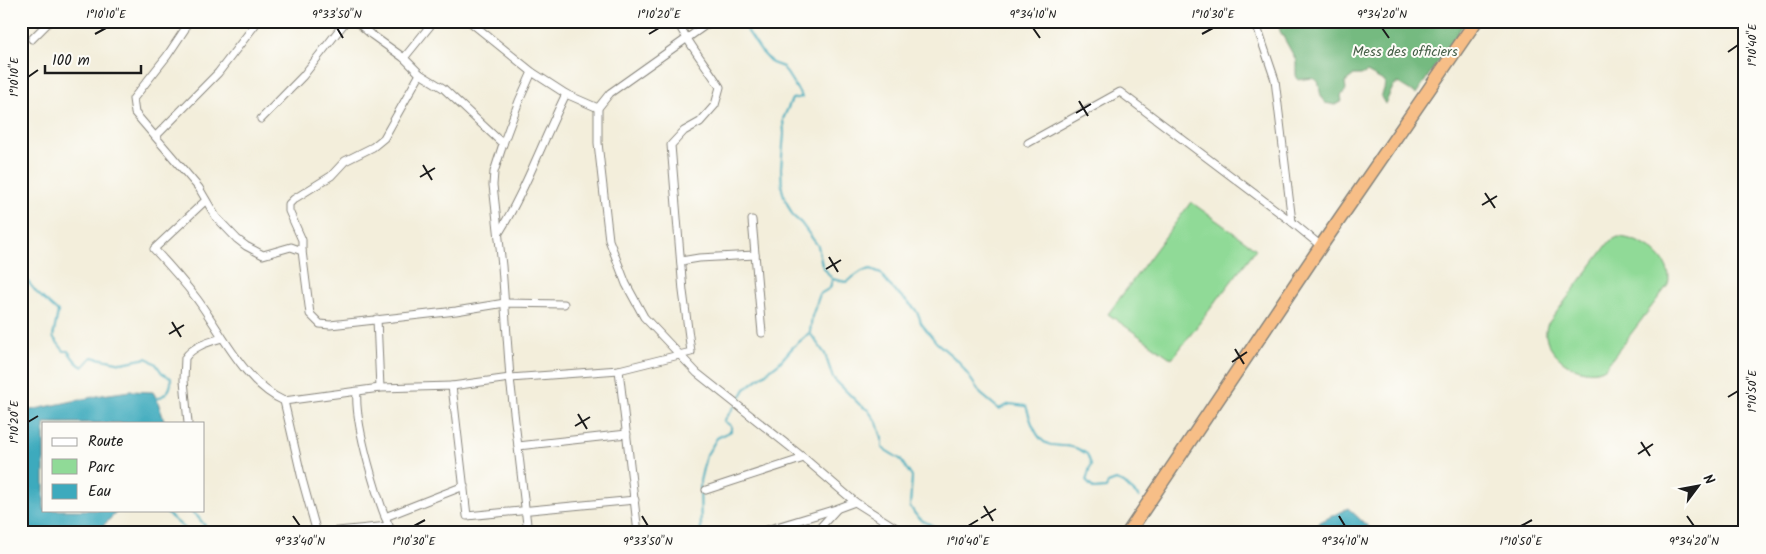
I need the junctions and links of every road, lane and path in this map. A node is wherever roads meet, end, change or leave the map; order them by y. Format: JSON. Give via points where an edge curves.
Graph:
{"nodes":[{"id":1,"x":50,"y":21,"type":"edge"},
{"id":2,"x":184,"y":21,"type":"edge"},
{"id":3,"x":258,"y":21,"type":"edge"},
{"id":4,"x":346,"y":21,"type":"edge"},
{"id":5,"x":356,"y":21,"type":"edge"},
{"id":6,"x":434,"y":21,"type":"edge"},
{"id":7,"x":469,"y":21,"type":"edge"},
{"id":8,"x":677,"y":21,"type":"edge"},
{"id":9,"x":1254,"y":21,"type":"edge"},
{"id":10,"x":1476,"y":21,"type":"edge"},
{"id":11,"x":710,"y":22,"type":"edge"},
{"id":12,"x":32,"y":38,"type":"dead end"},
{"id":13,"x":686,"y":39,"type":"junction"},
{"id":14,"x":404,"y":58,"type":"junction"},
{"id":15,"x":532,"y":72,"type":"junction"},
{"id":16,"x":420,"y":74,"type":"junction"},
{"id":17,"x":566,"y":94,"type":"junction"},
{"id":18,"x":598,"y":108,"type":"junction"},
{"id":19,"x":262,"y":119,"type":"dead end"},
{"id":20,"x":156,"y":136,"type":"junction"},
{"id":21,"x":1028,"y":143,"type":"dead end"},
{"id":22,"x":503,"y":144,"type":"junction"},
{"id":23,"x":205,"y":201,"type":"junction"},
{"id":24,"x":752,"y":220,"type":"dead end"},
{"id":25,"x":1292,"y":222,"type":"junction"},
{"id":26,"x":499,"y":233,"type":"junction"},
{"id":27,"x":1321,"y":246,"type":"junction"},
{"id":28,"x":302,"y":251,"type":"junction"},
{"id":29,"x":754,"y":254,"type":"junction"},
{"id":30,"x":681,"y":261,"type":"junction"},
{"id":31,"x":505,"y":303,"type":"junction"},
{"id":32,"x":564,"y":304,"type":"dead end"},
{"id":33,"x":377,"y":319,"type":"junction"},
{"id":34,"x":762,"y":333,"type":"dead end"},
{"id":35,"x":222,"y":338,"type":"junction"},
{"id":36,"x":680,"y":355,"type":"junction"},
{"id":37,"x":619,"y":370,"type":"junction"},
{"id":38,"x":510,"y":378,"type":"junction"},
{"id":39,"x":452,"y":386,"type":"junction"},
{"id":40,"x":380,"y":388,"type":"junction"},
{"id":41,"x":357,"y":392,"type":"junction"},
{"id":42,"x":284,"y":401,"type":"junction"},
{"id":43,"x":188,"y":422,"type":"edge"},
{"id":44,"x":627,"y":434,"type":"junction"},
{"id":45,"x":518,"y":446,"type":"junction"},
{"id":46,"x":804,"y":458,"type":"junction"},
{"id":47,"x":464,"y":486,"type":"junction"},
{"id":48,"x":706,"y":490,"type":"dead end"},
{"id":49,"x":636,"y":500,"type":"junction"},
{"id":50,"x":855,"y":502,"type":"junction"},
{"id":51,"x":836,"y":509,"type":"junction"},
{"id":52,"x":526,"y":512,"type":"junction"},
{"id":53,"x":385,"y":517,"type":"junction"},
{"id":54,"x":391,"y":529,"type":"edge"},
{"id":55,"x":528,"y":533,"type":"edge"},
{"id":56,"x":638,"y":533,"type":"edge"},
{"id":57,"x":757,"y":533,"type":"edge"},
{"id":58,"x":815,"y":533,"type":"edge"},
{"id":59,"x":904,"y":533,"type":"edge"},
{"id":60,"x":1128,"y":533,"type":"edge"}],
"edges":[{"from":1,"to":12,"type":"street"},
{"from":2,"to":20,"type":"street","via":[[185,29],[133,99],[136,113]]},
{"from":3,"to":20,"type":"street","via":[[218,73]]},
{"from":4,"to":19,"type":"street","via":[[303,76]]},
{"from":5,"to":14,"type":"street"},
{"from":6,"to":14,"type":"street"},
{"from":7,"to":15,"type":"street"},
{"from":8,"to":13,"type":"street"},
{"from":9,"to":25,"type":"street","via":[[1275,80]]},
{"from":10,"to":27,"type":"highway"},
{"from":11,"to":13,"type":"street"},
{"from":13,"to":18,"type":"street","via":[[610,93]]},
{"from":13,"to":30,"type":"street","via":[[720,87],[715,105],[671,145]]},
{"from":14,"to":16,"type":"street"},
{"from":15,"to":17,"type":"street"},
{"from":15,"to":22,"type":"street"},
{"from":16,"to":22,"type":"street","via":[[443,88]]},
{"from":16,"to":28,"type":"street","via":[[384,138],[345,161],[331,176],[289,204],[302,240]]},
{"from":17,"to":18,"type":"street"},
{"from":17,"to":26,"type":"street","via":[[516,205]]},
{"from":18,"to":36,"type":"street","via":[[598,142],[609,240],[626,284],[644,317]]},
{"from":20,"to":23,"type":"street","via":[[199,188]]},
{"from":21,"to":25,"type":"street","via":[[1120,92]]},
{"from":22,"to":26,"type":"street","via":[[493,185]]},
{"from":23,"to":28,"type":"street","via":[[216,217],[246,246],[263,255],[291,247]]},
{"from":23,"to":35,"type":"street","via":[[154,249],[197,299]]},
{"from":24,"to":29,"type":"street"},
{"from":25,"to":27,"type":"street"},
{"from":26,"to":31,"type":"street"},
{"from":27,"to":60,"type":"highway"},
{"from":28,"to":33,"type":"street","via":[[310,314],[314,320],[330,325]]},
{"from":29,"to":30,"type":"street"},
{"from":29,"to":34,"type":"street"},
{"from":30,"to":36,"type":"street","via":[[691,352]]},
{"from":31,"to":32,"type":"street"},
{"from":31,"to":33,"type":"street"},
{"from":31,"to":38,"type":"street"},
{"from":33,"to":40,"type":"street"},
{"from":35,"to":42,"type":"street","via":[[255,380]]},
{"from":35,"to":43,"type":"street","via":[[193,350],[185,358]]},
{"from":36,"to":37,"type":"street"},
{"from":36,"to":46,"type":"street","via":[[697,373]]},
{"from":37,"to":38,"type":"street"},
{"from":37,"to":44,"type":"street"},
{"from":38,"to":39,"type":"street"},
{"from":38,"to":45,"type":"street"},
{"from":39,"to":40,"type":"street"},
{"from":39,"to":47,"type":"street"},
{"from":40,"to":41,"type":"street"},
{"from":41,"to":42,"type":"street"},
{"from":41,"to":53,"type":"street","via":[[362,433]]},
{"from":42,"to":54,"type":"street","via":[[317,533]]},
{"from":44,"to":45,"type":"street"},
{"from":44,"to":49,"type":"street"},
{"from":45,"to":52,"type":"street"},
{"from":46,"to":48,"type":"street"},
{"from":46,"to":50,"type":"street"},
{"from":47,"to":52,"type":"street","via":[[467,516]]},
{"from":47,"to":53,"type":"street"},
{"from":49,"to":52,"type":"street"},
{"from":49,"to":56,"type":"street"},
{"from":50,"to":51,"type":"street"},
{"from":50,"to":59,"type":"street"},
{"from":51,"to":57,"type":"street"},
{"from":51,"to":58,"type":"street"},
{"from":52,"to":55,"type":"street"},
{"from":53,"to":54,"type":"street"}]}
